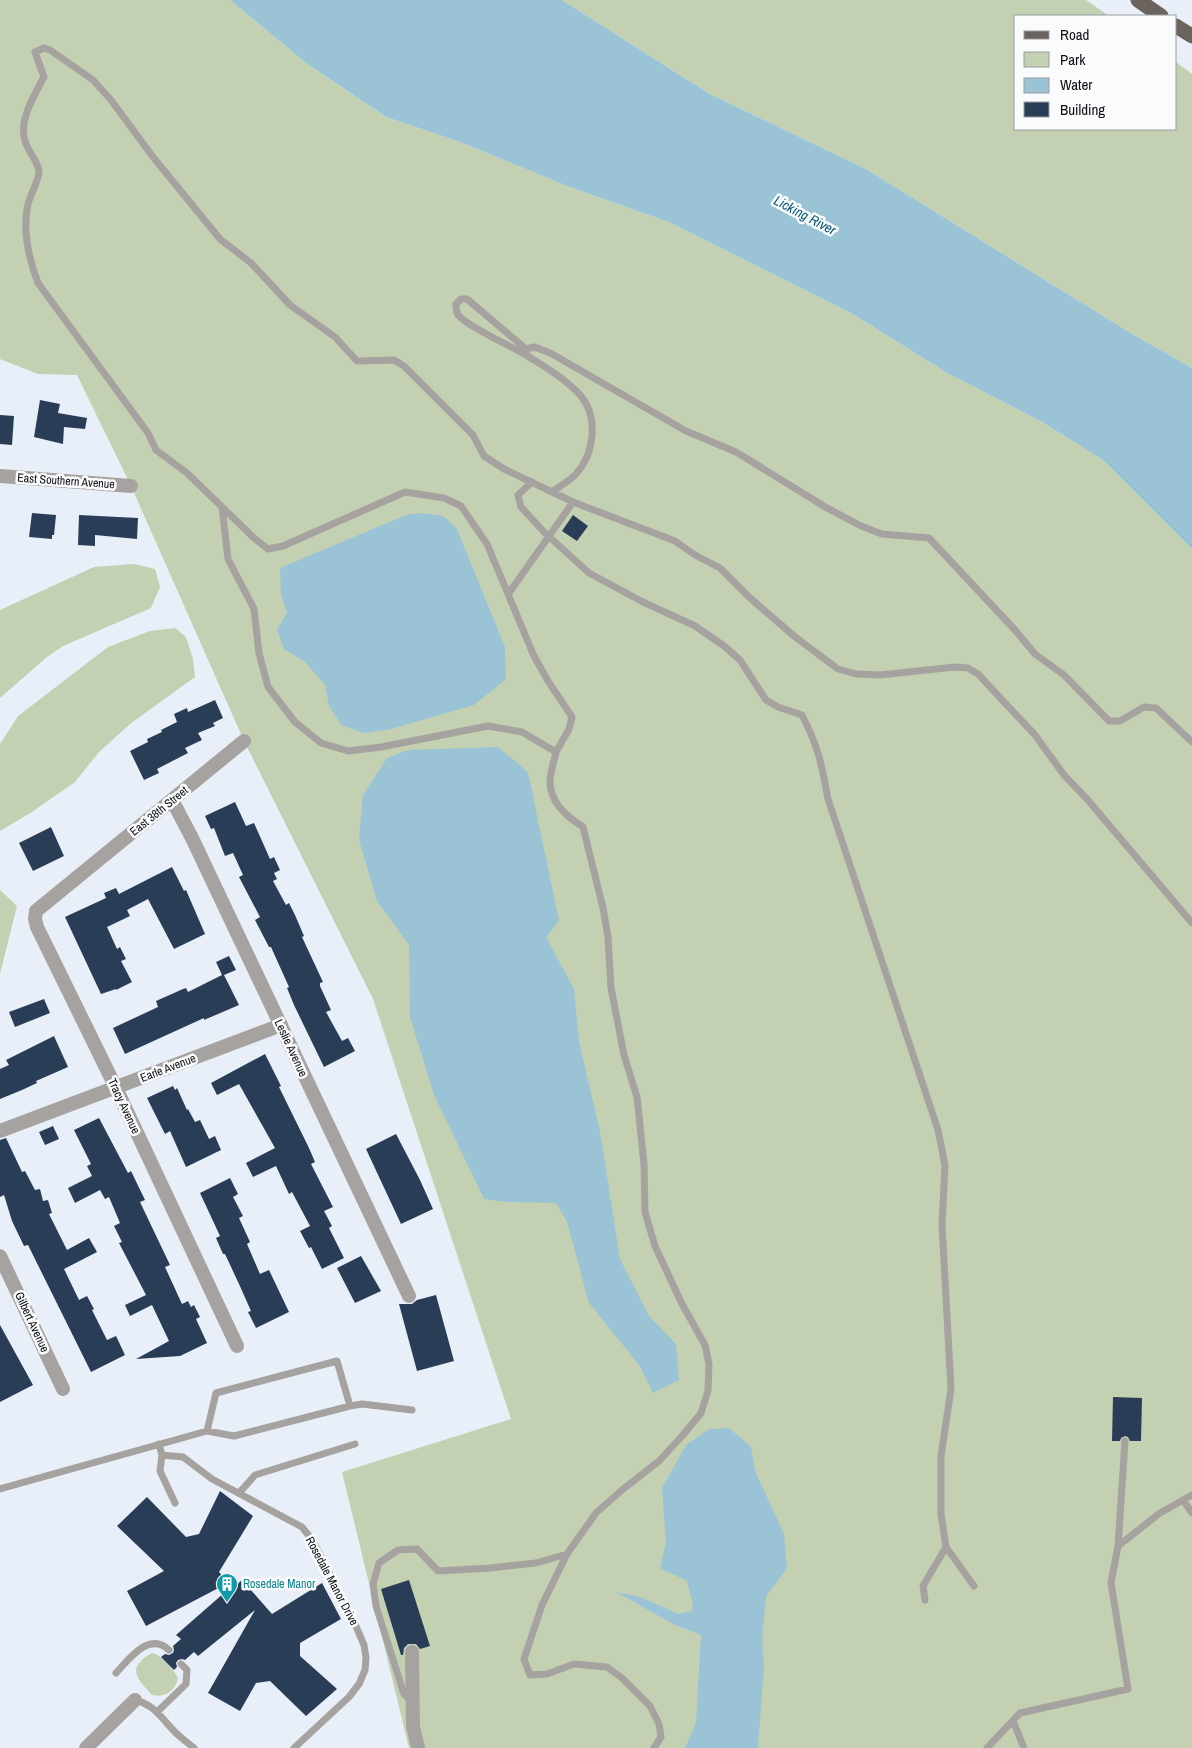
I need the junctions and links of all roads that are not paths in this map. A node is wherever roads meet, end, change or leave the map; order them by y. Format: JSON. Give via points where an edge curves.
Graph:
{"nodes":[{"id":1,"x":1138,"y":0,"type":"edge"},
{"id":2,"x":1160,"y":15,"type":"edge"},
{"id":3,"x":1177,"y":27,"type":"edge"},
{"id":4,"x":1192,"y":36,"type":"edge"},
{"id":5,"x":526,"y":352,"type":"junction"},
{"id":6,"x":0,"y":476,"type":"edge"},
{"id":7,"x":532,"y":482,"type":"junction"},
{"id":8,"x":131,"y":486,"type":"dead end"},
{"id":9,"x":552,"y":492,"type":"junction"},
{"id":10,"x":573,"y":502,"type":"junction"},
{"id":11,"x":222,"y":507,"type":"junction"},
{"id":12,"x":550,"y":537,"type":"junction"},
{"id":13,"x":509,"y":593,"type":"junction"},
{"id":14,"x":244,"y":741,"type":"dead end"},
{"id":15,"x":1192,"y":742,"type":"edge"},
{"id":16,"x":556,"y":752,"type":"junction"},
{"id":17,"x":172,"y":800,"type":"junction"},
{"id":18,"x":74,"y":880,"type":"joint"},
{"id":19,"x":1192,"y":923,"type":"edge"},
{"id":20,"x":281,"y":1025,"type":"junction"},
{"id":21,"x":116,"y":1088,"type":"junction"},
{"id":22,"x":0,"y":1132,"type":"edge"},
{"id":23,"x":0,"y":1256,"type":"edge"},
{"id":24,"x":409,"y":1296,"type":"dead end"},
{"id":25,"x":237,"y":1346,"type":"dead end"},
{"id":26,"x":63,"y":1388,"type":"dead end"},
{"id":27,"x":350,"y":1406,"type":"junction"},
{"id":28,"x":412,"y":1410,"type":"dead end"},
{"id":29,"x":207,"y":1431,"type":"junction"},
{"id":30,"x":1125,"y":1441,"type":"dead end"},
{"id":31,"x":159,"y":1444,"type":"junction"},
{"id":32,"x":355,"y":1444,"type":"dead end"},
{"id":33,"x":162,"y":1455,"type":"junction"},
{"id":34,"x":0,"y":1489,"type":"edge"},
{"id":35,"x":239,"y":1493,"type":"junction"},
{"id":36,"x":1192,"y":1495,"type":"edge"},
{"id":37,"x":1183,"y":1500,"type":"junction"},
{"id":38,"x":175,"y":1503,"type":"dead end"},
{"id":39,"x":1192,"y":1513,"type":"edge"},
{"id":40,"x":1118,"y":1546,"type":"junction"},
{"id":41,"x":946,"y":1547,"type":"junction"},
{"id":42,"x":567,"y":1554,"type":"junction"},
{"id":43,"x":974,"y":1586,"type":"dead end"},
{"id":44,"x":925,"y":1600,"type":"dead end"},
{"id":45,"x":169,"y":1650,"type":"dead end"},
{"id":46,"x":412,"y":1652,"type":"dead end"},
{"id":47,"x":181,"y":1664,"type":"dead end"},
{"id":48,"x":116,"y":1673,"type":"dead end"},
{"id":49,"x":135,"y":1700,"type":"joint"},
{"id":50,"x":414,"y":1703,"type":"junction"},
{"id":51,"x":158,"y":1712,"type":"junction"},
{"id":52,"x":1013,"y":1720,"type":"junction"},
{"id":53,"x":86,"y":1748,"type":"edge"},
{"id":54,"x":194,"y":1748,"type":"edge"},
{"id":55,"x":294,"y":1748,"type":"edge"},
{"id":56,"x":418,"y":1748,"type":"edge"},
{"id":57,"x":654,"y":1748,"type":"edge"},
{"id":58,"x":987,"y":1748,"type":"edge"},
{"id":59,"x":1024,"y":1748,"type":"edge"}],
"edges":[{"from":1,"to":2,"type":"main road"},
{"from":3,"to":4,"type":"main road"},
{"from":5,"to":5,"type":"lane","via":[[466,299],[456,304],[458,314],[467,323]]},
{"from":5,"to":9,"type":"lane","via":[[569,384],[592,415],[590,453],[576,474]]},
{"from":5,"to":15,"type":"lane","via":[[535,347],[552,354],[686,431],[736,452],[861,526],[882,534],[929,538],[1035,654],[1064,675],[1110,721],[1120,721],[1144,706],[1156,708]]},
{"from":6,"to":8,"type":"street","name":"East Southern Avenue"},
{"from":7,"to":9,"type":"lane"},
{"from":7,"to":11,"type":"lane","via":[[484,456],[473,435],[404,366],[394,360],[357,361],[335,337],[290,306],[251,263],[220,240],[93,80],[44,48],[35,52],[44,77],[22,128],[39,173],[27,206],[30,263],[38,283],[148,433],[156,450],[187,473]]},
{"from":7,"to":12,"type":"lane","via":[[518,494],[521,506]]},
{"from":9,"to":10,"type":"lane"},
{"from":10,"to":12,"type":"lane"},
{"from":10,"to":19,"type":"lane","via":[[675,542],[720,568],[794,636],[838,669],[880,675],[955,667],[968,668],[978,674],[1034,735],[1064,775]]},
{"from":11,"to":13,"type":"lane","via":[[268,548],[283,546],[405,492],[444,498],[461,506],[487,544]]},
{"from":11,"to":16,"type":"lane","via":[[228,559],[254,609],[259,653],[268,687],[295,722],[321,743],[348,751],[488,726],[522,732]]},
{"from":12,"to":13,"type":"lane"},
{"from":12,"to":41,"type":"lane","via":[[589,573],[694,626],[724,646],[740,660],[766,700],[802,715],[813,736],[822,761],[828,799],[938,1130],[944,1165],[942,1225],[951,1389],[941,1456],[941,1514]]},
{"from":13,"to":16,"type":"lane","via":[[534,656],[572,717]]},
{"from":14,"to":17,"type":"street","name":"East 38th Street"},
{"from":16,"to":42,"type":"lane","via":[[550,780],[554,800],[567,816],[583,827],[603,908],[611,988],[624,1055],[637,1097],[645,1212],[655,1246],[704,1345],[709,1364],[708,1391],[701,1413],[659,1461],[596,1512]]},
{"from":17,"to":18,"type":"street","name":"East 38th Street"},
{"from":17,"to":20,"type":"street","name":"Leslie Avenue"},
{"from":18,"to":21,"type":"street","name":"Tracy Avenue","via":[[36,911],[35,919]]},
{"from":20,"to":21,"type":"street","name":"Earle Avenue"},
{"from":20,"to":24,"type":"street","name":"Leslie Avenue"},
{"from":21,"to":22,"type":"street","name":"Earle Avenue"},
{"from":21,"to":25,"type":"street","name":"Tracy Avenue"},
{"from":23,"to":26,"type":"street","name":"Gilbert Avenue"},
{"from":27,"to":28,"type":"lane","via":[[362,1404]]},
{"from":27,"to":29,"type":"lane","via":[[234,1436]]},
{"from":27,"to":29,"type":"lane","via":[[337,1360],[216,1393]]},
{"from":29,"to":31,"type":"lane"},
{"from":30,"to":40,"type":"lane"},
{"from":31,"to":33,"type":"lane"},
{"from":31,"to":34,"type":"lane"},
{"from":32,"to":35,"type":"lane","via":[[255,1475]]},
{"from":33,"to":35,"type":"lane","name":"Rosedale Manor Drive","via":[[183,1457]]},
{"from":33,"to":38,"type":"lane","via":[[160,1471]]},
{"from":35,"to":55,"type":"lane","name":"Rosedale Manor Drive","via":[[302,1527],[314,1541],[364,1645],[365,1670],[359,1684]]},
{"from":36,"to":37,"type":"lane"},
{"from":37,"to":39,"type":"lane"},
{"from":37,"to":40,"type":"lane","via":[[1160,1513]]},
{"from":40,"to":52,"type":"lane","via":[[1111,1583],[1128,1689],[1020,1713]]},
{"from":41,"to":43,"type":"lane"},
{"from":41,"to":44,"type":"lane","via":[[923,1586]]},
{"from":42,"to":50,"type":"lane","via":[[536,1563],[438,1571],[417,1549],[398,1550],[379,1563],[373,1584],[376,1606],[404,1694]]},
{"from":42,"to":57,"type":"lane","via":[[542,1605],[524,1659],[530,1675],[547,1674],[574,1664],[607,1667],[650,1706],[661,1737]]},
{"from":45,"to":48,"type":"lane","via":[[163,1644],[152,1643],[142,1647]]},
{"from":46,"to":50,"type":"street"},
{"from":47,"to":51,"type":"lane","via":[[187,1670],[186,1684]]},
{"from":49,"to":51,"type":"lane","via":[[146,1702]]},
{"from":49,"to":53,"type":"street"},
{"from":50,"to":56,"type":"street","via":[[413,1726]]},
{"from":51,"to":54,"type":"lane"},
{"from":52,"to":58,"type":"lane"},
{"from":52,"to":59,"type":"lane"}]}
